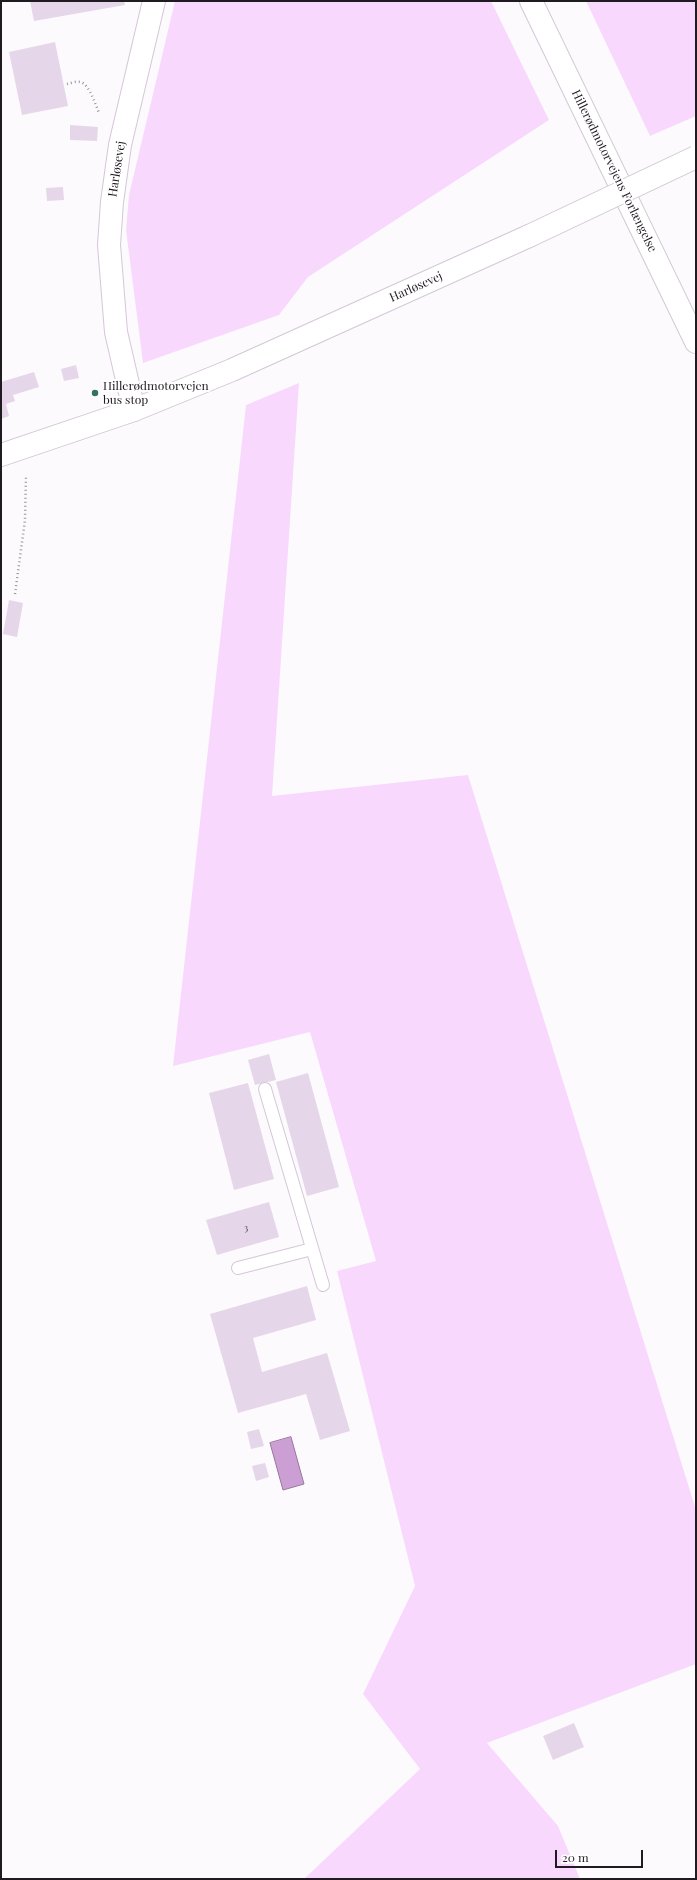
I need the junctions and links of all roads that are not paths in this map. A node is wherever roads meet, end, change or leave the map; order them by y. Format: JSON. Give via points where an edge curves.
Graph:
{"nodes":[{"id":1,"x":154,"y":1,"type":"edge"},
{"id":2,"x":531,"y":1,"type":"edge"},
{"id":3,"x":696,"y":157,"type":"edge"},
{"id":4,"x":696,"y":342,"type":"edge"},
{"id":5,"x":134,"y":410,"type":"junction"},
{"id":6,"x":1,"y":455,"type":"edge"},
{"id":7,"x":265,"y":1089,"type":"dead end"},
{"id":8,"x":312,"y":1249,"type":"junction"},
{"id":9,"x":238,"y":1268,"type":"dead end"},
{"id":10,"x":323,"y":1285,"type":"dead end"}],
"edges":[{"from":1,"to":5,"type":"main road","name":"Harløsevej","via":[[120,145],[110,238],[116,332]]},
{"from":2,"to":4,"type":"main road","name":"Hillerødmotorvejens Forlængelse"},
{"from":3,"to":5,"type":"main road","name":"Harløsevej","bridge":true,"via":[[529,236],[232,370]]},
{"from":5,"to":6,"type":"main road","name":"Harløsevej"},
{"from":7,"to":8,"type":"lane"},
{"from":8,"to":9,"type":"lane"},
{"from":8,"to":10,"type":"lane"}]}
